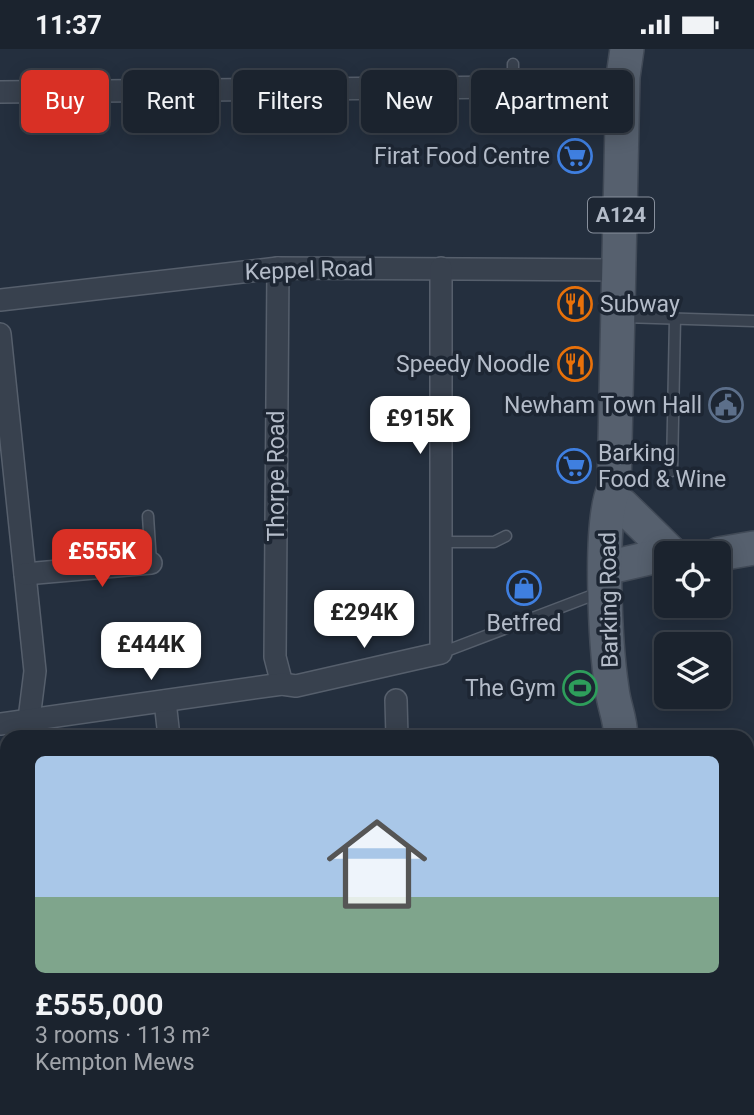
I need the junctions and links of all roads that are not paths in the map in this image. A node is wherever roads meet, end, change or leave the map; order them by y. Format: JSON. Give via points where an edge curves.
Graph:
{"nodes":[{"id":1,"x":513,"y":64,"type":"dead end"},
{"id":2,"x":622,"y":65,"type":"edge"},
{"id":3,"x":513,"y":70,"type":"edge"},
{"id":4,"x":597,"y":70,"type":"edge"},
{"id":5,"x":471,"y":87,"type":"edge"},
{"id":6,"x":0,"y":92,"type":"edge"},
{"id":7,"x":278,"y":268,"type":"junction"},
{"id":8,"x":441,"y":268,"type":"junction"},
{"id":9,"x":620,"y":270,"type":"junction"},
{"id":10,"x":0,"y":300,"type":"edge"},
{"id":11,"x":620,"y":317,"type":"junction"},
{"id":12,"x":675,"y":318,"type":"junction"},
{"id":13,"x":754,"y":321,"type":"edge"},
{"id":14,"x":0,"y":334,"type":"edge"},
{"id":15,"x":672,"y":471,"type":"dead end"},
{"id":16,"x":618,"y":497,"type":"junction"},
{"id":17,"x":148,"y":516,"type":"dead end"},
{"id":18,"x":506,"y":536,"type":"dead end"},
{"id":19,"x":657,"y":541,"type":"edge"},
{"id":20,"x":441,"y":542,"type":"junction"},
{"id":21,"x":754,"y":548,"type":"edge"},
{"id":22,"x":731,"y":552,"type":"edge"},
{"id":23,"x":654,"y":560,"type":"edge"},
{"id":24,"x":151,"y":563,"type":"joint"},
{"id":25,"x":24,"y":575,"type":"junction"},
{"id":26,"x":654,"y":575,"type":"edge"},
{"id":27,"x":615,"y":576,"type":"junction"},
{"id":28,"x":441,"y":653,"type":"junction"},
{"id":29,"x":282,"y":684,"type":"junction"},
{"id":30,"x":396,"y":700,"type":"dead end"},
{"id":31,"x":165,"y":701,"type":"junction"},
{"id":32,"x":29,"y":719,"type":"junction"},
{"id":33,"x":0,"y":724,"type":"edge"},
{"id":34,"x":621,"y":725,"type":"edge"},
{"id":35,"x":168,"y":730,"type":"edge"},
{"id":36,"x":397,"y":730,"type":"edge"}],
"edges":[{"from":1,"to":3,"type":"lane"},
{"from":2,"to":4,"type":"street"},
{"from":2,"to":9,"type":"main road","name":"Barking Road","number":"A124"},
{"from":5,"to":6,"type":"street"},
{"from":7,"to":8,"type":"street","name":"Keppel Road"},
{"from":7,"to":10,"type":"street","name":"Keppel Road"},
{"from":7,"to":29,"type":"street","name":"Thorpe Road","via":[[275,657]]},
{"from":8,"to":9,"type":"street","name":"Keppel Road"},
{"from":8,"to":20,"type":"street"},
{"from":9,"to":11,"type":"main road","name":"Barking Road","number":"A124"},
{"from":11,"to":12,"type":"lane"},
{"from":11,"to":16,"type":"main road","name":"Barking Road","number":"A124"},
{"from":12,"to":13,"type":"lane"},
{"from":12,"to":15,"type":"lane"},
{"from":14,"to":25,"type":"street"},
{"from":16,"to":19,"type":"main road"},
{"from":16,"to":27,"type":"main road","name":"Barking Road","number":"A124","via":[[608,500]]},
{"from":17,"to":24,"type":"lane"},
{"from":18,"to":20,"type":"lane","via":[[494,542]]},
{"from":20,"to":28,"type":"street"},
{"from":21,"to":22,"type":"main road"},
{"from":23,"to":27,"type":"main road"},
{"from":24,"to":25,"type":"street"},
{"from":25,"to":32,"type":"street","via":[[35,671]]},
{"from":26,"to":27,"type":"main road"},
{"from":27,"to":28,"type":"lane"},
{"from":27,"to":34,"type":"main road","name":"Barking Road","number":"A124","via":[[627,692]]},
{"from":28,"to":29,"type":"street","via":[[296,686]]},
{"from":29,"to":31,"type":"street"},
{"from":30,"to":36,"type":"street"},
{"from":31,"to":32,"type":"street"},
{"from":31,"to":35,"type":"street"},
{"from":32,"to":33,"type":"street"}]}
